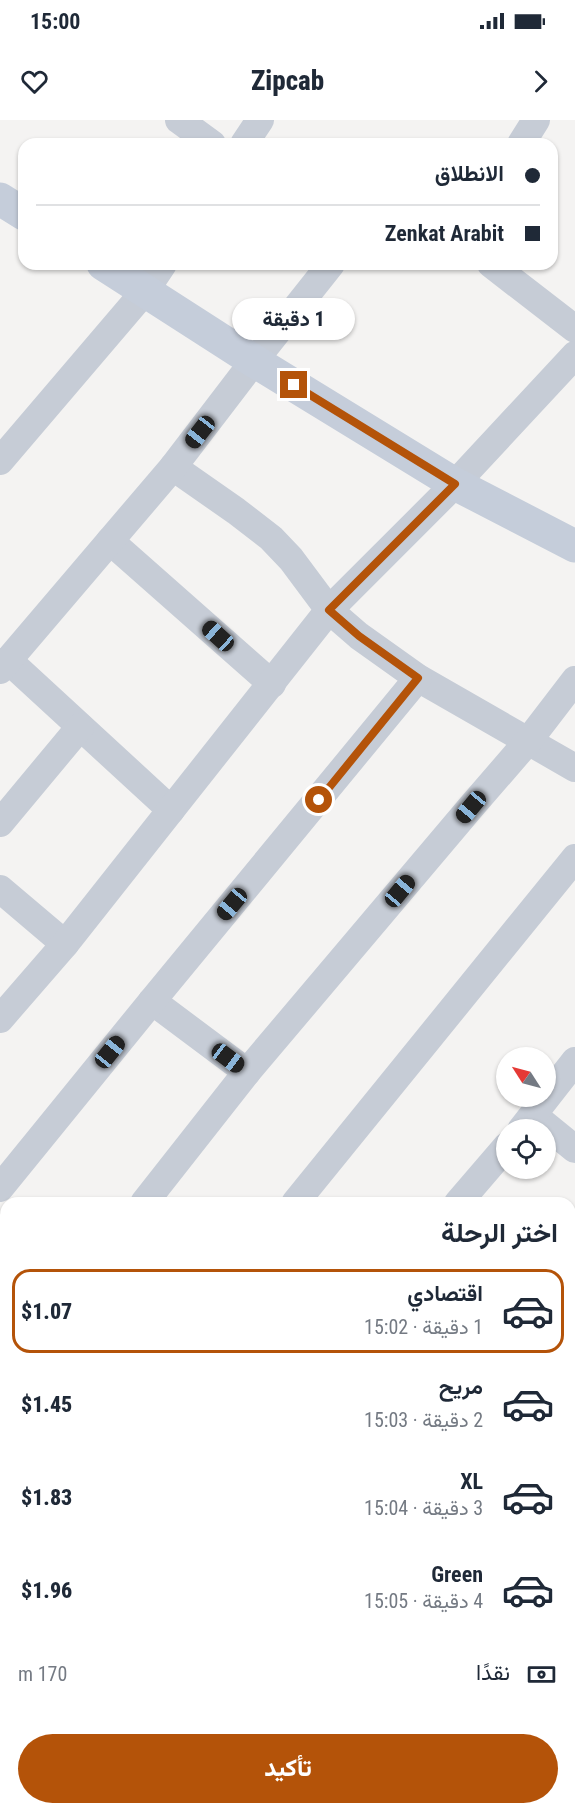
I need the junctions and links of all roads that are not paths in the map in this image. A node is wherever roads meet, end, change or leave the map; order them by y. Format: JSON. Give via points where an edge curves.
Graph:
{"nodes":[{"id":1,"x":179,"y":120,"type":"edge"},
{"id":2,"x":260,"y":120,"type":"edge"},
{"id":3,"x":536,"y":120,"type":"edge"},
{"id":4,"x":204,"y":138,"type":"edge"},
{"id":5,"x":248,"y":138,"type":"edge"},
{"id":6,"x":525,"y":138,"type":"edge"},
{"id":7,"x":0,"y":199,"type":"edge"},
{"id":8,"x":18,"y":210,"type":"edge"},
{"id":9,"x":112,"y":270,"type":"edge"},
{"id":10,"x":159,"y":270,"type":"edge"},
{"id":11,"x":326,"y":270,"type":"edge"},
{"id":12,"x":499,"y":270,"type":"edge"},
{"id":13,"x":145,"y":291,"type":"junction"},
{"id":14,"x":575,"y":329,"type":"edge"},
{"id":15,"x":575,"y":355,"type":"edge"},
{"id":16,"x":254,"y":361,"type":"junction"},
{"id":17,"x":0,"y":460,"type":"edge"},
{"id":18,"x":173,"y":467,"type":"junction"},
{"id":19,"x":455,"y":484,"type":"junction"},
{"id":20,"x":111,"y":541,"type":"junction"},
{"id":21,"x":575,"y":546,"type":"edge"},
{"id":22,"x":329,"y":610,"type":"junction"},
{"id":23,"x":4,"y":665,"type":"edge"},
{"id":24,"x":418,"y":678,"type":"junction"},
{"id":25,"x":575,"y":680,"type":"edge"},
{"id":26,"x":272,"y":684,"type":"junction"},
{"id":27,"x":80,"y":727,"type":"junction"},
{"id":28,"x":529,"y":740,"type":"junction"},
{"id":29,"x":575,"y":768,"type":"edge"},
{"id":30,"x":171,"y":810,"type":"junction"},
{"id":31,"x":0,"y":823,"type":"edge"},
{"id":32,"x":575,"y":858,"type":"edge"},
{"id":33,"x":0,"y":889,"type":"edge"},
{"id":34,"x":65,"y":944,"type":"junction"},
{"id":35,"x":152,"y":1001,"type":"junction"},
{"id":36,"x":0,"y":1019,"type":"edge"},
{"id":37,"x":575,"y":1061,"type":"edge"},
{"id":38,"x":247,"y":1072,"type":"junction"},
{"id":39,"x":530,"y":1119,"type":"edge"},
{"id":40,"x":556,"y":1139,"type":"edge"},
{"id":41,"x":575,"y":1149,"type":"edge"},
{"id":42,"x":496,"y":1159,"type":"edge"},
{"id":43,"x":0,"y":1188,"type":"edge"},
{"id":44,"x":158,"y":1197,"type":"edge"},
{"id":45,"x":300,"y":1197,"type":"edge"},
{"id":46,"x":463,"y":1197,"type":"edge"}],
"edges":[{"from":1,"to":4,"type":"street"},
{"from":2,"to":5,"type":"street"},
{"from":3,"to":6,"type":"street"},
{"from":7,"to":8,"type":"street"},
{"from":9,"to":13,"type":"street"},
{"from":10,"to":13,"type":"street"},
{"from":11,"to":16,"type":"street"},
{"from":12,"to":14,"type":"street"},
{"from":13,"to":16,"type":"street"},
{"from":13,"to":17,"type":"street"},
{"from":15,"to":19,"type":"street"},
{"from":16,"to":18,"type":"street"},
{"from":16,"to":19,"type":"street"},
{"from":18,"to":20,"type":"street"},
{"from":18,"to":22,"type":"street","via":[[271,538]]},
{"from":19,"to":21,"type":"street"},
{"from":19,"to":22,"type":"street"},
{"from":20,"to":23,"type":"street"},
{"from":20,"to":26,"type":"street"},
{"from":22,"to":24,"type":"street"},
{"from":22,"to":26,"type":"street"},
{"from":23,"to":27,"type":"street"},
{"from":24,"to":28,"type":"street"},
{"from":24,"to":35,"type":"street"},
{"from":25,"to":28,"type":"street"},
{"from":26,"to":30,"type":"street"},
{"from":27,"to":30,"type":"street"},
{"from":27,"to":31,"type":"street"},
{"from":28,"to":29,"type":"street"},
{"from":28,"to":38,"type":"street"},
{"from":30,"to":34,"type":"street"},
{"from":32,"to":45,"type":"street"},
{"from":33,"to":34,"type":"street"},
{"from":34,"to":36,"type":"street"},
{"from":35,"to":38,"type":"street"},
{"from":35,"to":43,"type":"street"},
{"from":37,"to":39,"type":"street"},
{"from":38,"to":44,"type":"street"},
{"from":40,"to":41,"type":"street"},
{"from":42,"to":46,"type":"street"}]}
